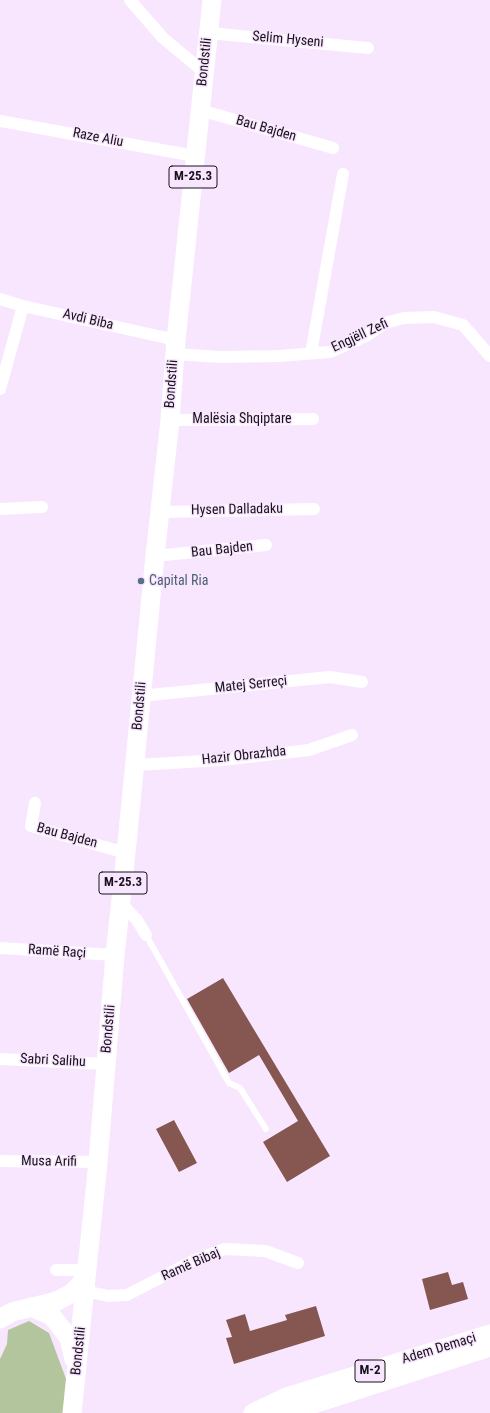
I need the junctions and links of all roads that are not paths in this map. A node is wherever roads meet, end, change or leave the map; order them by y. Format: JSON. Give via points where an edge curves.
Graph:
{"nodes":[{"id":1,"x":130,"y":0,"type":"edge"},
{"id":2,"x":212,"y":0,"type":"edge"},
{"id":3,"x":208,"y":33,"type":"junction"},
{"id":4,"x":368,"y":48,"type":"dead end"},
{"id":5,"x":204,"y":72,"type":"junction"},
{"id":6,"x":200,"y":110,"type":"junction"},
{"id":7,"x":0,"y":121,"type":"edge"},
{"id":8,"x":333,"y":148,"type":"dead end"},
{"id":9,"x":195,"y":156,"type":"junction"},
{"id":10,"x":343,"y":174,"type":"dead end"},
{"id":11,"x":0,"y":299,"type":"edge"},
{"id":12,"x":22,"y":306,"type":"junction"},
{"id":13,"x":175,"y":347,"type":"junction"},
{"id":14,"x":311,"y":353,"type":"junction"},
{"id":15,"x":490,"y":356,"type":"edge"},
{"id":16,"x":0,"y":390,"type":"edge"},
{"id":17,"x":313,"y":419,"type":"dead end"},
{"id":18,"x":170,"y":420,"type":"junction"},
{"id":19,"x":42,"y":507,"type":"dead end"},
{"id":20,"x":0,"y":508,"type":"edge"},
{"id":21,"x":314,"y":509,"type":"dead end"},
{"id":22,"x":160,"y":512,"type":"junction"},
{"id":23,"x":266,"y":545,"type":"dead end"},
{"id":24,"x":155,"y":556,"type":"junction"},
{"id":25,"x":362,"y":682,"type":"dead end"},
{"id":26,"x":140,"y":696,"type":"junction"},
{"id":27,"x":352,"y":735,"type":"dead end"},
{"id":28,"x":134,"y":765,"type":"junction"},
{"id":29,"x":35,"y":803,"type":"dead end"},
{"id":30,"x":126,"y":853,"type":"junction"},
{"id":31,"x":120,"y":902,"type":"junction"},
{"id":32,"x":146,"y":935,"type":"joint"},
{"id":33,"x":0,"y":948,"type":"edge"},
{"id":34,"x":115,"y":955,"type":"junction"},
{"id":35,"x":0,"y":1059,"type":"edge"},
{"id":36,"x":106,"y":1064,"type":"junction"},
{"id":37,"x":266,"y":1129,"type":"dead end"},
{"id":38,"x":0,"y":1161,"type":"edge"},
{"id":39,"x":98,"y":1162,"type":"junction"},
{"id":40,"x":298,"y":1263,"type":"dead end"},
{"id":41,"x":56,"y":1270,"type":"dead end"},
{"id":42,"x":86,"y":1279,"type":"junction"},
{"id":43,"x":31,"y":1307,"type":"junction"},
{"id":44,"x":0,"y":1320,"type":"edge"},
{"id":45,"x":490,"y":1334,"type":"edge"},
{"id":46,"x":490,"y":1348,"type":"edge"},
{"id":47,"x":77,"y":1371,"type":"junction"},
{"id":48,"x":72,"y":1413,"type":"edge"},
{"id":49,"x":253,"y":1413,"type":"edge"},
{"id":50,"x":282,"y":1413,"type":"edge"}],
"edges":[{"from":1,"to":5,"type":"street","via":[[163,38]]},
{"from":2,"to":3,"type":"main road","name":"Bondstili","number":"M-25.3"},
{"from":3,"to":4,"type":"street","name":"Selim Hyseni"},
{"from":3,"to":5,"type":"main road","name":"Bondstili","number":"M-25.3"},
{"from":5,"to":6,"type":"main road","name":"Bondstili","number":"M-25.3"},
{"from":6,"to":8,"type":"street","name":"Bau Bajden"},
{"from":6,"to":9,"type":"main road","name":"Bondstili","number":"M-25.3"},
{"from":7,"to":9,"type":"street","name":"Raze Aliu"},
{"from":9,"to":13,"type":"main road","name":"Bondstili","number":"M-25.3"},
{"from":10,"to":14,"type":"street","name":"Engjëll Zefi"},
{"from":11,"to":12,"type":"street","name":"Avdi Biba"},
{"from":12,"to":13,"type":"street","name":"Avdi Biba"},
{"from":12,"to":16,"type":"street"},
{"from":13,"to":14,"type":"street","name":"Engjëll Zefi","via":[[220,357]]},
{"from":13,"to":18,"type":"main road","name":"Bondstili","number":"M-25.3"},
{"from":14,"to":15,"type":"street","name":"Engjëll Zefi","via":[[330,352],[366,336],[385,323],[404,318],[434,317],[463,325]]},
{"from":17,"to":18,"type":"street","name":"Malësia Shqiptare"},
{"from":18,"to":22,"type":"main road","name":"Bondstili","number":"M-25.3"},
{"from":19,"to":20,"type":"street"},
{"from":21,"to":22,"type":"street","name":"Hysen Dalladaku"},
{"from":22,"to":24,"type":"main road","name":"Bondstili","number":"M-25.3"},
{"from":23,"to":24,"type":"street","name":"Bau Bajden"},
{"from":24,"to":26,"type":"main road","name":"Bondstili","number":"M-25.3"},
{"from":25,"to":26,"type":"street","name":"Matej Serreçi","via":[[330,677]]},
{"from":26,"to":28,"type":"main road","name":"Bondstili","number":"M-25.3"},
{"from":27,"to":28,"type":"street","name":"Hazir Obrazhda","via":[[309,750],[222,760]]},
{"from":28,"to":30,"type":"main road","name":"Bondstili","number":"M-25.3"},
{"from":29,"to":30,"type":"street","name":"Bau Bajden","via":[[31,826]]},
{"from":30,"to":31,"type":"main road","name":"Bondstili","number":"M-25.3"},
{"from":31,"to":32,"type":"street","via":[[137,920]]},
{"from":31,"to":34,"type":"main road","name":"Bondstili","number":"M-25.3"},
{"from":32,"to":37,"type":"lane","via":[[229,1083],[240,1088]]},
{"from":33,"to":34,"type":"street","name":"Ramë Raçi"},
{"from":34,"to":36,"type":"main road","name":"Bondstili","number":"M-25.3"},
{"from":35,"to":36,"type":"street","name":"Sabri Salihu"},
{"from":36,"to":39,"type":"main road","name":"Bondstili","number":"M-25.3"},
{"from":38,"to":39,"type":"street","name":"Musa Arifi"},
{"from":39,"to":42,"type":"main road","name":"Bondstili","number":"M-25.3"},
{"from":40,"to":42,"type":"street","name":"Ramë Bibaj","via":[[265,1251],[225,1249],[195,1260],[127,1295],[108,1296]]},
{"from":41,"to":42,"type":"street"},
{"from":42,"to":43,"type":"main road","via":[[72,1293],[57,1301]]},
{"from":42,"to":47,"type":"main road","name":"Bondstili","number":"M-25.3"},
{"from":43,"to":44,"type":"main road","via":[[12,1312]]},
{"from":43,"to":47,"type":"main road","via":[[52,1316],[69,1338]]},
{"from":45,"to":49,"type":"main road","name":"Adem Demaçi","number":"M-2","via":[[286,1397]]},
{"from":46,"to":50,"type":"main road","name":"Adem Demaçi","number":"M-2"},
{"from":47,"to":48,"type":"main road","name":"Bondstili","number":"M-25.3"}]}
